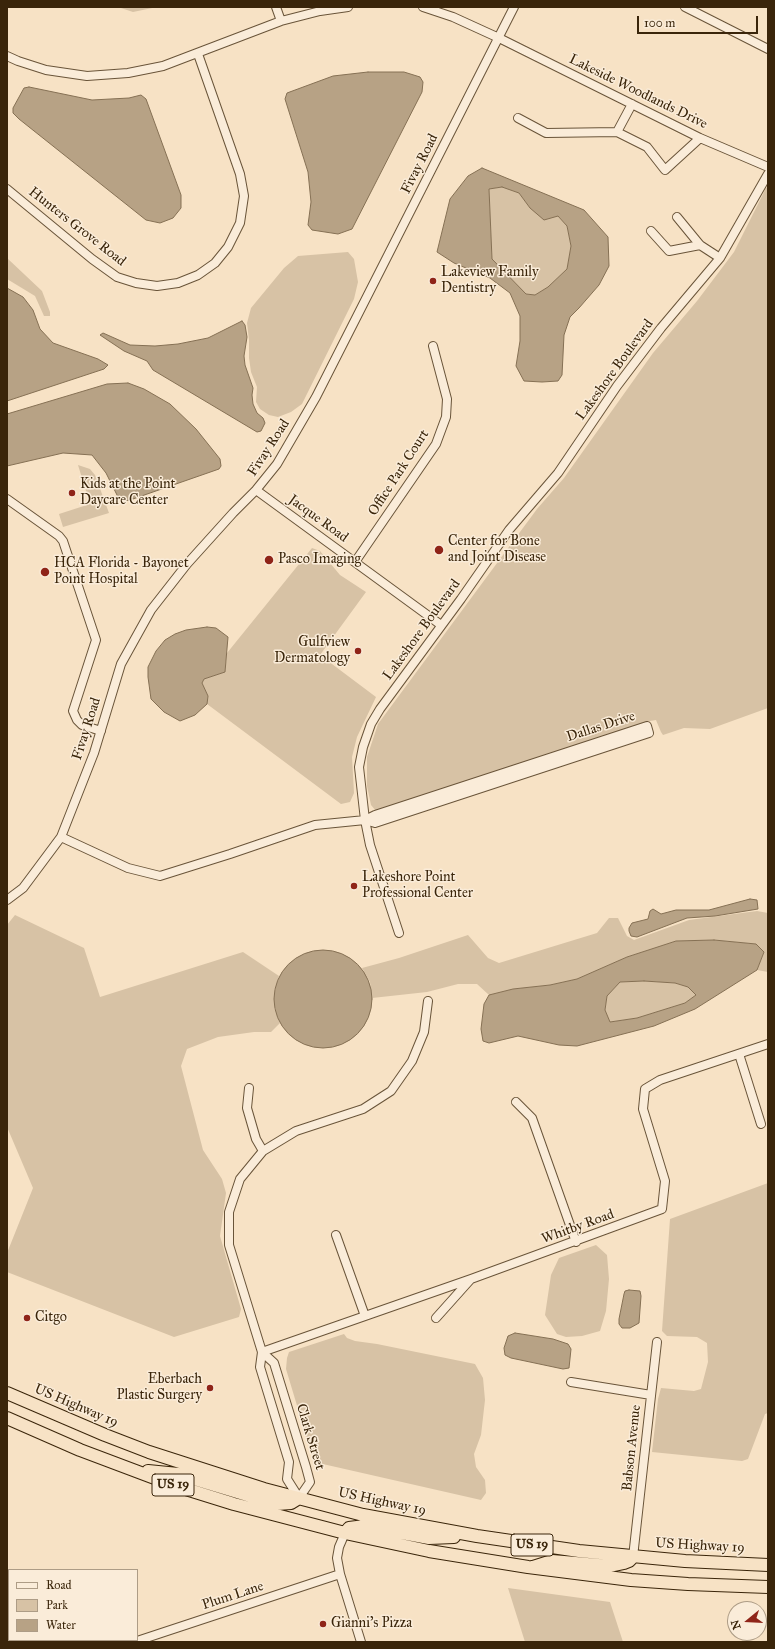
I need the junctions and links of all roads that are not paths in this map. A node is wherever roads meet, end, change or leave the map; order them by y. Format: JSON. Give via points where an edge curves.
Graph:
{"nodes":[{"id":1,"x":276,"y":7,"type":"edge"},
{"id":2,"x":348,"y":7,"type":"edge"},
{"id":3,"x":422,"y":7,"type":"edge"},
{"id":4,"x":514,"y":7,"type":"edge"},
{"id":5,"x":686,"y":7,"type":"edge"},
{"id":6,"x":281,"y":21,"type":"junction"},
{"id":7,"x":498,"y":38,"type":"junction"},
{"id":8,"x":768,"y":49,"type":"edge"},
{"id":9,"x":198,"y":54,"type":"junction"},
{"id":10,"x":7,"y":56,"type":"edge"},
{"id":11,"x":632,"y":104,"type":"junction"},
{"id":12,"x":518,"y":118,"type":"dead end"},
{"id":13,"x":617,"y":132,"type":"junction"},
{"id":14,"x":700,"y":138,"type":"junction"},
{"id":15,"x":768,"y":167,"type":"edge"},
{"id":16,"x":768,"y":174,"type":"edge"},
{"id":17,"x":7,"y":189,"type":"edge"},
{"id":18,"x":677,"y":217,"type":"dead end"},
{"id":19,"x":651,"y":231,"type":"dead end"},
{"id":20,"x":700,"y":245,"type":"junction"},
{"id":21,"x":720,"y":258,"type":"junction"},
{"id":22,"x":433,"y":346,"type":"dead end"},
{"id":23,"x":256,"y":490,"type":"junction"},
{"id":24,"x":7,"y":500,"type":"edge"},
{"id":25,"x":355,"y":562,"type":"junction"},
{"id":26,"x":442,"y":625,"type":"junction"},
{"id":27,"x":101,"y":731,"type":"junction"},
{"id":28,"x":365,"y":820,"type":"junction"},
{"id":29,"x":61,"y":837,"type":"junction"},
{"id":30,"x":7,"y":900,"type":"edge"},
{"id":31,"x":399,"y":933,"type":"dead end"},
{"id":32,"x":428,"y":1001,"type":"dead end"},
{"id":33,"x":768,"y":1044,"type":"edge"},
{"id":34,"x":739,"y":1054,"type":"junction"},
{"id":35,"x":249,"y":1088,"type":"dead end"},
{"id":36,"x":516,"y":1102,"type":"dead end"},
{"id":37,"x":761,"y":1124,"type":"dead end"},
{"id":38,"x":263,"y":1151,"type":"junction"},
{"id":39,"x":336,"y":1235,"type":"dead end"},
{"id":40,"x":576,"y":1242,"type":"junction"},
{"id":41,"x":471,"y":1279,"type":"junction"},
{"id":42,"x":364,"y":1316,"type":"junction"},
{"id":43,"x":436,"y":1318,"type":"dead end"},
{"id":44,"x":657,"y":1342,"type":"dead end"},
{"id":45,"x":262,"y":1352,"type":"junction"},
{"id":46,"x":570,"y":1382,"type":"dead end"},
{"id":47,"x":7,"y":1392,"type":"edge"},
{"id":48,"x":651,"y":1395,"type":"junction"},
{"id":49,"x":7,"y":1418,"type":"edge"},
{"id":50,"x":129,"y":1469,"type":"junction"},
{"id":51,"x":299,"y":1498,"type":"junction"},
{"id":52,"x":345,"y":1533,"type":"junction"},
{"id":53,"x":477,"y":1536,"type":"junction"},
{"id":54,"x":633,"y":1557,"type":"junction"},
{"id":55,"x":768,"y":1565,"type":"edge"},
{"id":56,"x":530,"y":1568,"type":"junction"},
{"id":57,"x":340,"y":1574,"type":"junction"},
{"id":58,"x":768,"y":1587,"type":"edge"},
{"id":59,"x":138,"y":1641,"type":"edge"},
{"id":60,"x":361,"y":1642,"type":"edge"}],
"edges":[{"from":1,"to":6,"type":"street"},
{"from":2,"to":6,"type":"street"},
{"from":3,"to":7,"type":"street","name":"Lakeside Woodlands Drive","via":[[453,17]]},
{"from":4,"to":7,"type":"street","name":"Fivay Road"},
{"from":5,"to":8,"type":"street"},
{"from":6,"to":9,"type":"street"},
{"from":7,"to":11,"type":"street","name":"Lakeside Woodlands Drive"},
{"from":7,"to":23,"type":"street","name":"Fivay Road","via":[[316,397],[277,464]]},
{"from":9,"to":10,"type":"street","via":[[142,71],[87,76],[46,70]]},
{"from":9,"to":17,"type":"street","name":"Hunters Grove Road","via":[[240,174],[244,196],[240,223],[228,247],[215,263],[198,275],[178,283],[157,286],[117,277]]},
{"from":11,"to":13,"type":"street"},
{"from":11,"to":14,"type":"street","name":"Lakeside Woodlands Drive"},
{"from":12,"to":13,"type":"street","via":[[546,132]]},
{"from":13,"to":14,"type":"street","via":[[647,147],[665,170]]},
{"from":14,"to":15,"type":"street","name":"Lakeside Woodlands Drive"},
{"from":16,"to":21,"type":"street","name":"Lakeshore Boulevard"},
{"from":18,"to":20,"type":"street"},
{"from":19,"to":20,"type":"street","via":[[669,251]]},
{"from":20,"to":21,"type":"street"},
{"from":21,"to":26,"type":"street","name":"Lakeshore Boulevard","via":[[661,328],[617,386],[558,473],[509,530]]},
{"from":22,"to":25,"type":"street","name":"Office Park Court","via":[[447,399],[446,417],[436,444]]},
{"from":23,"to":25,"type":"street","name":"Jacque Road"},
{"from":23,"to":27,"type":"street","name":"Fivay Road","via":[[187,564],[151,610],[121,664]]},
{"from":24,"to":27,"type":"street","via":[[63,541],[96,640],[73,711],[82,725]]},
{"from":25,"to":26,"type":"street","name":"Jacque Road"},
{"from":26,"to":28,"type":"street","name":"Lakeshore Boulevard","via":[[371,724],[359,767]]},
{"from":27,"to":29,"type":"street","name":"Fivay Road"},
{"from":28,"to":28,"type":"street","name":"Dallas Drive","via":[[375,824],[649,733],[647,726]]},
{"from":28,"to":29,"type":"street","via":[[315,825],[160,876],[128,868]]},
{"from":28,"to":31,"type":"street","name":"Lakeshore Boulevard","via":[[370,845]]},
{"from":29,"to":30,"type":"street","name":"Fivay Road","via":[[23,888]]},
{"from":32,"to":38,"type":"street","via":[[424,1032],[412,1061],[391,1091],[364,1109],[296,1131]]},
{"from":33,"to":34,"type":"street","name":"Whitby Road"},
{"from":34,"to":37,"type":"street"},
{"from":34,"to":40,"type":"street","name":"Whitby Road","via":[[660,1080],[645,1089],[643,1109],[665,1181],[662,1209]]},
{"from":35,"to":38,"type":"street","via":[[247,1108],[256,1139]]},
{"from":36,"to":40,"type":"street","via":[[532,1118]]},
{"from":38,"to":45,"type":"street","via":[[240,1179],[229,1212],[229,1245]]},
{"from":39,"to":42,"type":"street"},
{"from":40,"to":41,"type":"street","name":"Whitby Road"},
{"from":41,"to":42,"type":"street","name":"Whitby Road"},
{"from":41,"to":43,"type":"street"},
{"from":42,"to":45,"type":"street","name":"Whitby Road"},
{"from":44,"to":48,"type":"street","name":"Babson Avenue"},
{"from":45,"to":51,"type":"street","name":"Clark Street","via":[[260,1367],[289,1462],[287,1480]]},
{"from":45,"to":51,"type":"street","name":"Clark Street","via":[[274,1363],[310,1482]]},
{"from":46,"to":48,"type":"street"},
{"from":47,"to":51,"type":"highway","name":"US Highway 19","number":"US 19","via":[[149,1452]]},
{"from":48,"to":54,"type":"street","name":"Babson Avenue"},
{"from":49,"to":50,"type":"highway","number":"US 19"},
{"from":50,"to":51,"type":"highway","via":[[178,1474],[277,1504],[291,1503]]},
{"from":50,"to":52,"type":"highway","number":"US 19","via":[[234,1504]]},
{"from":51,"to":53,"type":"highway","name":"US Highway 19","number":"US 19","via":[[363,1514]]},
{"from":52,"to":53,"type":"highway","via":[[357,1526],[429,1538]]},
{"from":52,"to":56,"type":"highway","number":"US 19","via":[[429,1551]]},
{"from":52,"to":57,"type":"street","via":[[339,1547]]},
{"from":53,"to":54,"type":"highway","name":"US Highway 19","number":"US 19"},
{"from":54,"to":55,"type":"highway","name":"US Highway 19","number":"US 19"},
{"from":54,"to":56,"type":"highway","via":[[624,1563],[610,1566],[552,1560]]},
{"from":56,"to":58,"type":"highway","number":"US 19","via":[[638,1580]]},
{"from":57,"to":59,"type":"street","name":"Plum Lane"},
{"from":57,"to":60,"type":"street"}]}
